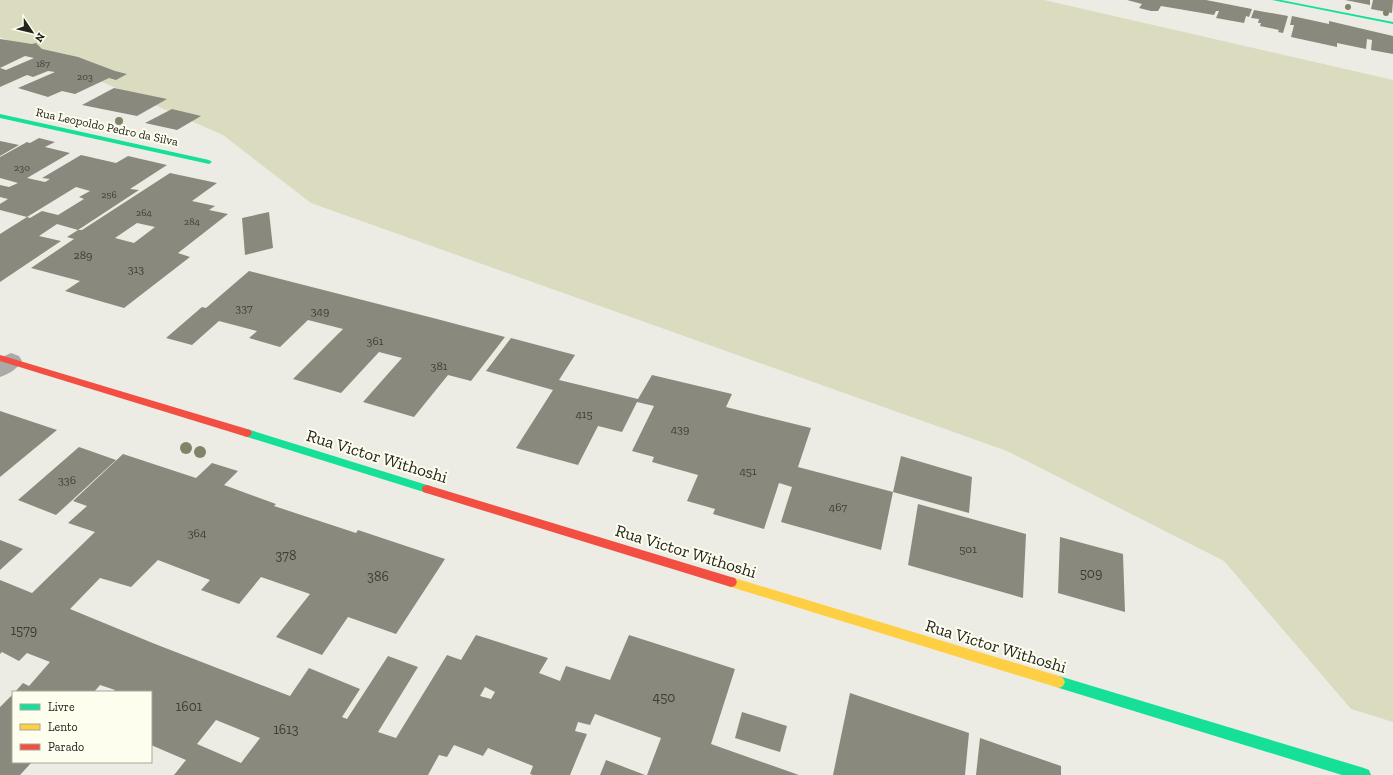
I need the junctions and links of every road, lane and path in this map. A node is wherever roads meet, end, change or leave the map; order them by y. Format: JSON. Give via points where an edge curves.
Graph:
{"nodes":[{"id":1,"x":1274,"y":0,"type":"edge"},
{"id":2,"x":1393,"y":23,"type":"edge"},
{"id":3,"x":0,"y":116,"type":"edge"},
{"id":4,"x":209,"y":162,"type":"dead end"},
{"id":5,"x":4,"y":363,"type":"edge"},
{"id":6,"x":1364,"y":775,"type":"edge"}],
"edges":[{"from":1,"to":2,"type":"street"},
{"from":3,"to":4,"type":"street","name":"Rua Leopoldo Pedro da Silva"},
{"from":5,"to":6,"type":"street","name":"Rua Victor Withoshi"}]}
